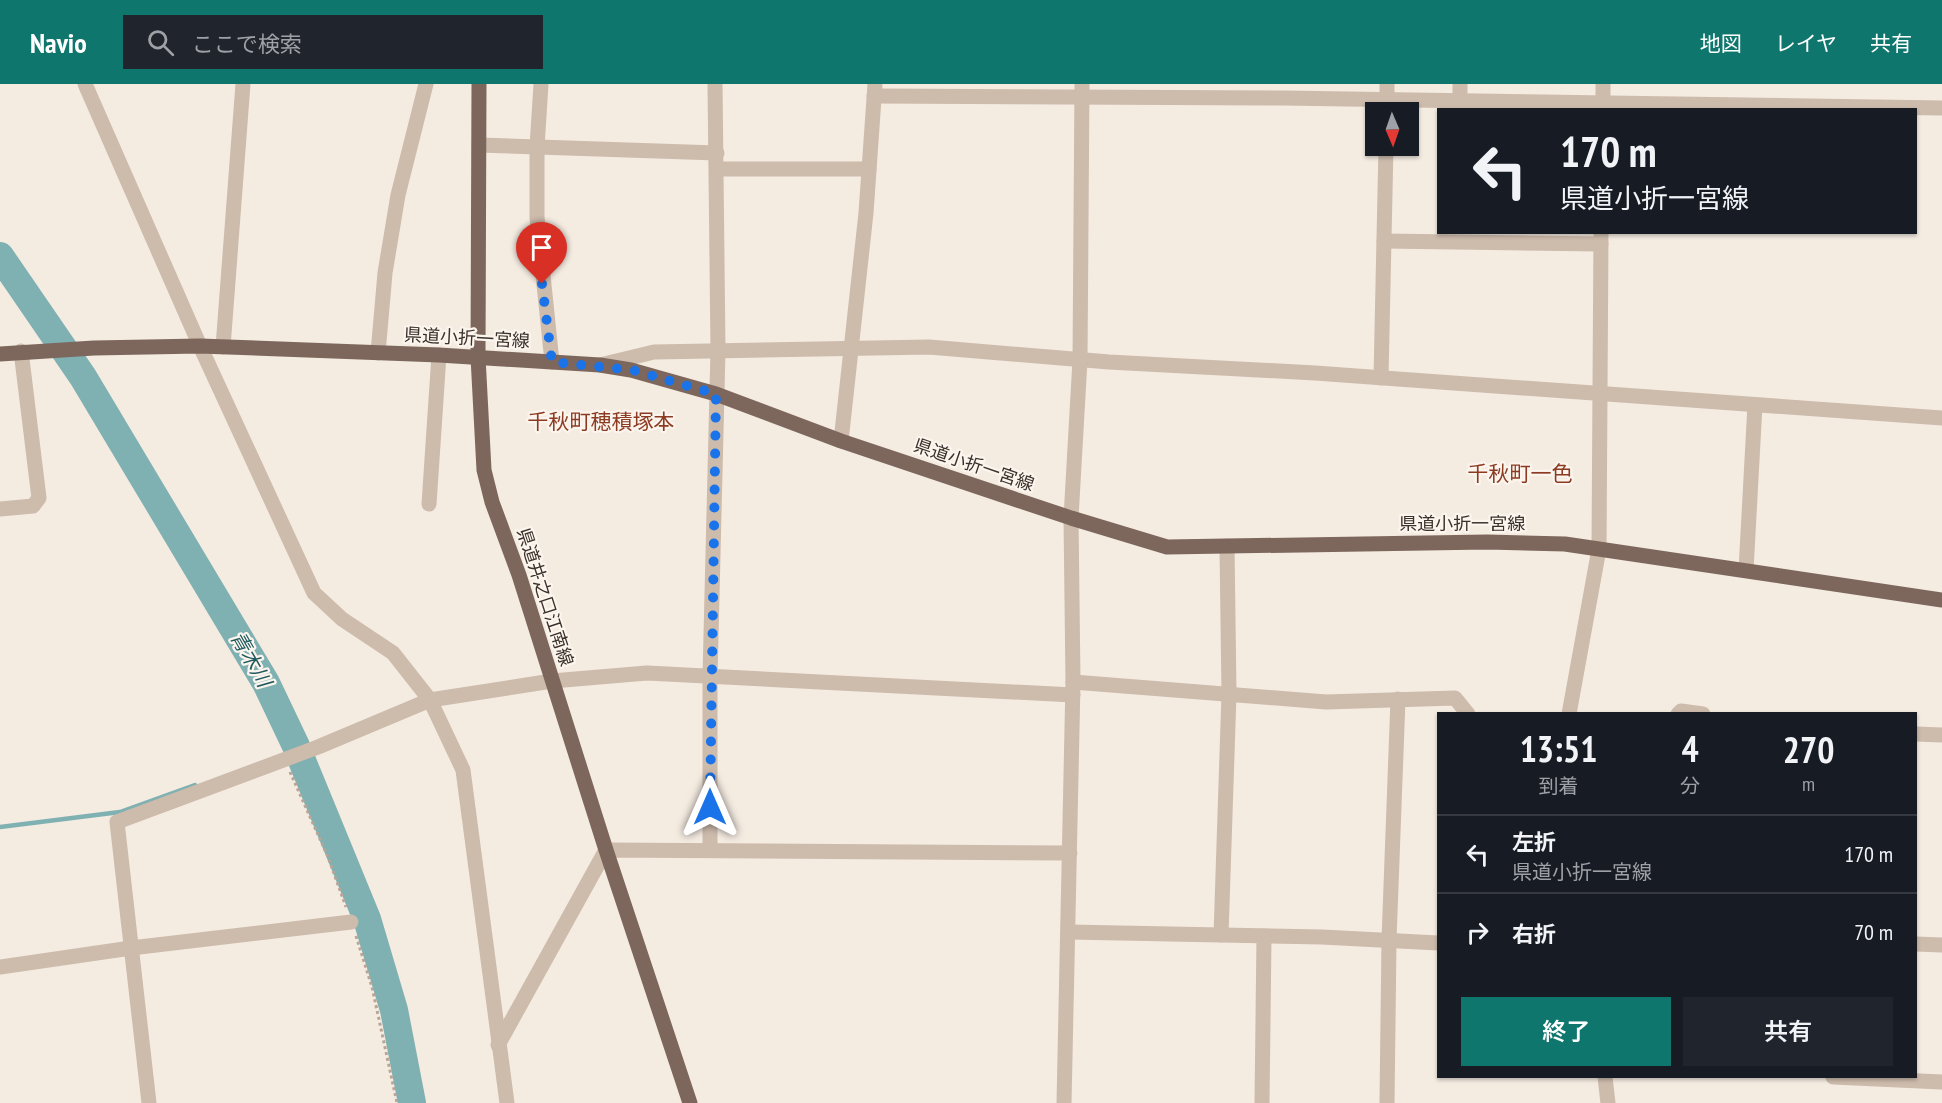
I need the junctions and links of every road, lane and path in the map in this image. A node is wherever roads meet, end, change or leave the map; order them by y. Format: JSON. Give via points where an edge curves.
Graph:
{"nodes":[{"id":1,"x":85,"y":84,"type":"edge"},
{"id":2,"x":243,"y":84,"type":"edge"},
{"id":3,"x":426,"y":84,"type":"edge"},
{"id":4,"x":480,"y":84,"type":"edge"},
{"id":5,"x":541,"y":84,"type":"edge"},
{"id":6,"x":715,"y":84,"type":"edge"},
{"id":7,"x":1460,"y":84,"type":"edge"},
{"id":8,"x":1603,"y":84,"type":"edge"},
{"id":9,"x":875,"y":90,"type":"edge"},
{"id":10,"x":1082,"y":90,"type":"edge"},
{"id":11,"x":1284,"y":91,"type":"edge"},
{"id":12,"x":1387,"y":99,"type":"edge"},
{"id":13,"x":1460,"y":101,"type":"junction"},
{"id":14,"x":1603,"y":106,"type":"edge"},
{"id":15,"x":1942,"y":108,"type":"edge"},
{"id":16,"x":479,"y":145,"type":"junction"},
{"id":17,"x":537,"y":147,"type":"junction"},
{"id":18,"x":1386,"y":156,"type":"edge"},
{"id":19,"x":717,"y":161,"type":"junction"},
{"id":20,"x":869,"y":169,"type":"junction"},
{"id":21,"x":1601,"y":238,"type":"edge"},
{"id":22,"x":1384,"y":241,"type":"junction"},
{"id":23,"x":200,"y":346,"type":"junction"},
{"id":24,"x":223,"y":347,"type":"junction"},
{"id":25,"x":853,"y":348,"type":"junction"},
{"id":26,"x":718,"y":350,"type":"junction"},
{"id":27,"x":21,"y":351,"type":"junction"},
{"id":28,"x":378,"y":353,"type":"junction"},
{"id":29,"x":0,"y":354,"type":"edge"},
{"id":30,"x":439,"y":355,"type":"junction"},
{"id":31,"x":478,"y":357,"type":"junction"},
{"id":32,"x":1080,"y":360,"type":"junction"},
{"id":33,"x":552,"y":362,"type":"junction"},
{"id":34,"x":600,"y":365,"type":"junction"},
{"id":35,"x":1381,"y":378,"type":"junction"},
{"id":36,"x":716,"y":394,"type":"junction"},
{"id":37,"x":1599,"y":394,"type":"junction"},
{"id":38,"x":1755,"y":405,"type":"junction"},
{"id":39,"x":1942,"y":418,"type":"edge"},
{"id":40,"x":841,"y":441,"type":"junction"},
{"id":41,"x":429,"y":504,"type":"dead end"},
{"id":42,"x":0,"y":509,"type":"edge"},
{"id":43,"x":1071,"y":518,"type":"junction"},
{"id":44,"x":1227,"y":546,"type":"junction"},
{"id":45,"x":1599,"y":549,"type":"junction"},
{"id":46,"x":1746,"y":570,"type":"junction"},
{"id":47,"x":1942,"y":600,"type":"edge"},
{"id":48,"x":710,"y":677,"type":"junction"},
{"id":49,"x":552,"y":681,"type":"junction"},
{"id":50,"x":1073,"y":689,"type":"junction"},
{"id":51,"x":1229,"y":694,"type":"junction"},
{"id":52,"x":1398,"y":699,"type":"junction"},
{"id":53,"x":430,"y":700,"type":"junction"},
{"id":54,"x":1466,"y":712,"type":"edge"},
{"id":55,"x":1569,"y":712,"type":"edge"},
{"id":56,"x":1917,"y":734,"type":"edge"},
{"id":57,"x":1942,"y":735,"type":"edge"},
{"id":58,"x":606,"y":850,"type":"junction"},
{"id":59,"x":710,"y":850,"type":"junction"},
{"id":60,"x":1070,"y":853,"type":"junction"},
{"id":61,"x":351,"y":922,"type":"dead end"},
{"id":62,"x":1069,"y":932,"type":"junction"},
{"id":63,"x":1221,"y":935,"type":"junction"},
{"id":64,"x":1264,"y":936,"type":"junction"},
{"id":65,"x":1389,"y":940,"type":"junction"},
{"id":66,"x":1437,"y":943,"type":"edge"},
{"id":67,"x":1917,"y":944,"type":"edge"},
{"id":68,"x":1942,"y":945,"type":"edge"},
{"id":69,"x":131,"y":948,"type":"junction"},
{"id":70,"x":0,"y":967,"type":"edge"},
{"id":71,"x":498,"y":1045,"type":"junction"},
{"id":72,"x":1605,"y":1078,"type":"edge"},
{"id":73,"x":1855,"y":1078,"type":"edge"},
{"id":74,"x":1942,"y":1082,"type":"edge"},
{"id":75,"x":149,"y":1103,"type":"edge"},
{"id":76,"x":507,"y":1103,"type":"edge"},
{"id":77,"x":690,"y":1103,"type":"edge"},
{"id":78,"x":1064,"y":1103,"type":"edge"},
{"id":79,"x":1262,"y":1103,"type":"edge"},
{"id":80,"x":1387,"y":1103,"type":"edge"},
{"id":81,"x":1608,"y":1103,"type":"edge"}],
"edges":[{"from":1,"to":23,"type":"street"},
{"from":2,"to":24,"type":"street"},
{"from":3,"to":28,"type":"street","via":[[385,273]]},
{"from":4,"to":16,"type":"main road","name":"県道井之口江南線"},
{"from":5,"to":17,"type":"street"},
{"from":6,"to":19,"type":"street"},
{"from":7,"to":13,"type":"street"},
{"from":8,"to":14,"type":"street"},
{"from":9,"to":10,"type":"street"},
{"from":9,"to":20,"type":"street"},
{"from":10,"to":11,"type":"street"},
{"from":10,"to":32,"type":"street"},
{"from":11,"to":12,"type":"street"},
{"from":12,"to":13,"type":"street"},
{"from":13,"to":14,"type":"street"},
{"from":14,"to":15,"type":"street"},
{"from":16,"to":17,"type":"street"},
{"from":16,"to":31,"type":"main road","name":"県道井之口江南線"},
{"from":17,"to":19,"type":"street"},
{"from":17,"to":33,"type":"street","via":[[537,217]]},
{"from":18,"to":22,"type":"street"},
{"from":19,"to":20,"type":"street"},
{"from":19,"to":26,"type":"street"},
{"from":20,"to":25,"type":"street"},
{"from":21,"to":22,"type":"street"},
{"from":21,"to":37,"type":"street"},
{"from":22,"to":35,"type":"street"},
{"from":23,"to":24,"type":"main road","name":"県道小折一宮線"},
{"from":23,"to":27,"type":"main road","name":"県道小折一宮線"},
{"from":23,"to":53,"type":"street","via":[[314,593],[342,619],[393,653]]},
{"from":24,"to":28,"type":"main road","name":"県道小折一宮線"},
{"from":25,"to":26,"type":"street"},
{"from":25,"to":32,"type":"street","via":[[929,347]]},
{"from":25,"to":40,"type":"street"},
{"from":26,"to":34,"type":"street","via":[[654,352]]},
{"from":26,"to":36,"type":"street"},
{"from":27,"to":29,"type":"main road","name":"県道小折一宮線"},
{"from":27,"to":42,"type":"street","via":[[39,498],[33,506]]},
{"from":28,"to":30,"type":"main road","name":"県道小折一宮線"},
{"from":30,"to":31,"type":"main road","name":"県道小折一宮線"},
{"from":30,"to":41,"type":"street"},
{"from":31,"to":33,"type":"main road","name":"県道小折一宮線"},
{"from":31,"to":49,"type":"main road","name":"県道井之口江南線","via":[[484,470]]},
{"from":32,"to":35,"type":"street"},
{"from":32,"to":43,"type":"street"},
{"from":33,"to":34,"type":"main road","name":"県道小折一宮線"},
{"from":34,"to":36,"type":"main road","name":"県道小折一宮線"},
{"from":35,"to":37,"type":"street"},
{"from":36,"to":40,"type":"main road","name":"県道小折一宮線"},
{"from":36,"to":48,"type":"street"},
{"from":37,"to":38,"type":"street"},
{"from":37,"to":45,"type":"street"},
{"from":38,"to":39,"type":"street"},
{"from":38,"to":46,"type":"street"},
{"from":40,"to":43,"type":"main road","name":"県道小折一宮線"},
{"from":43,"to":44,"type":"main road","name":"県道小折一宮線","via":[[1167,547]]},
{"from":43,"to":50,"type":"street"},
{"from":44,"to":45,"type":"main road","name":"県道小折一宮線","via":[[1488,542]]},
{"from":44,"to":51,"type":"street"},
{"from":45,"to":46,"type":"main road","name":"県道小折一宮線"},
{"from":45,"to":55,"type":"street"},
{"from":46,"to":47,"type":"main road","name":"県道小折一宮線"},
{"from":48,"to":49,"type":"street","via":[[647,674]]},
{"from":48,"to":50,"type":"street"},
{"from":48,"to":59,"type":"street"},
{"from":49,"to":53,"type":"street"},
{"from":49,"to":58,"type":"main road","name":"県道井之口江南線"},
{"from":50,"to":51,"type":"street"},
{"from":50,"to":60,"type":"street"},
{"from":51,"to":52,"type":"street","via":[[1326,702]]},
{"from":51,"to":63,"type":"street"},
{"from":52,"to":54,"type":"street","via":[[1455,698]]},
{"from":52,"to":65,"type":"street"},
{"from":53,"to":69,"type":"street","via":[[117,822]]},
{"from":53,"to":71,"type":"street","via":[[463,770]]},
{"from":56,"to":57,"type":"street"},
{"from":58,"to":59,"type":"street"},
{"from":58,"to":71,"type":"street"},
{"from":58,"to":77,"type":"main road","name":"県道井之口江南線"},
{"from":59,"to":60,"type":"street"},
{"from":60,"to":62,"type":"street"},
{"from":61,"to":69,"type":"street"},
{"from":62,"to":63,"type":"street"},
{"from":62,"to":78,"type":"street"},
{"from":63,"to":64,"type":"street"},
{"from":64,"to":65,"type":"street"},
{"from":64,"to":79,"type":"street"},
{"from":65,"to":66,"type":"street"},
{"from":65,"to":80,"type":"street"},
{"from":67,"to":68,"type":"street"},
{"from":69,"to":70,"type":"street"},
{"from":69,"to":75,"type":"street"},
{"from":71,"to":76,"type":"street"},
{"from":72,"to":81,"type":"street"},
{"from":73,"to":74,"type":"street"}]}
